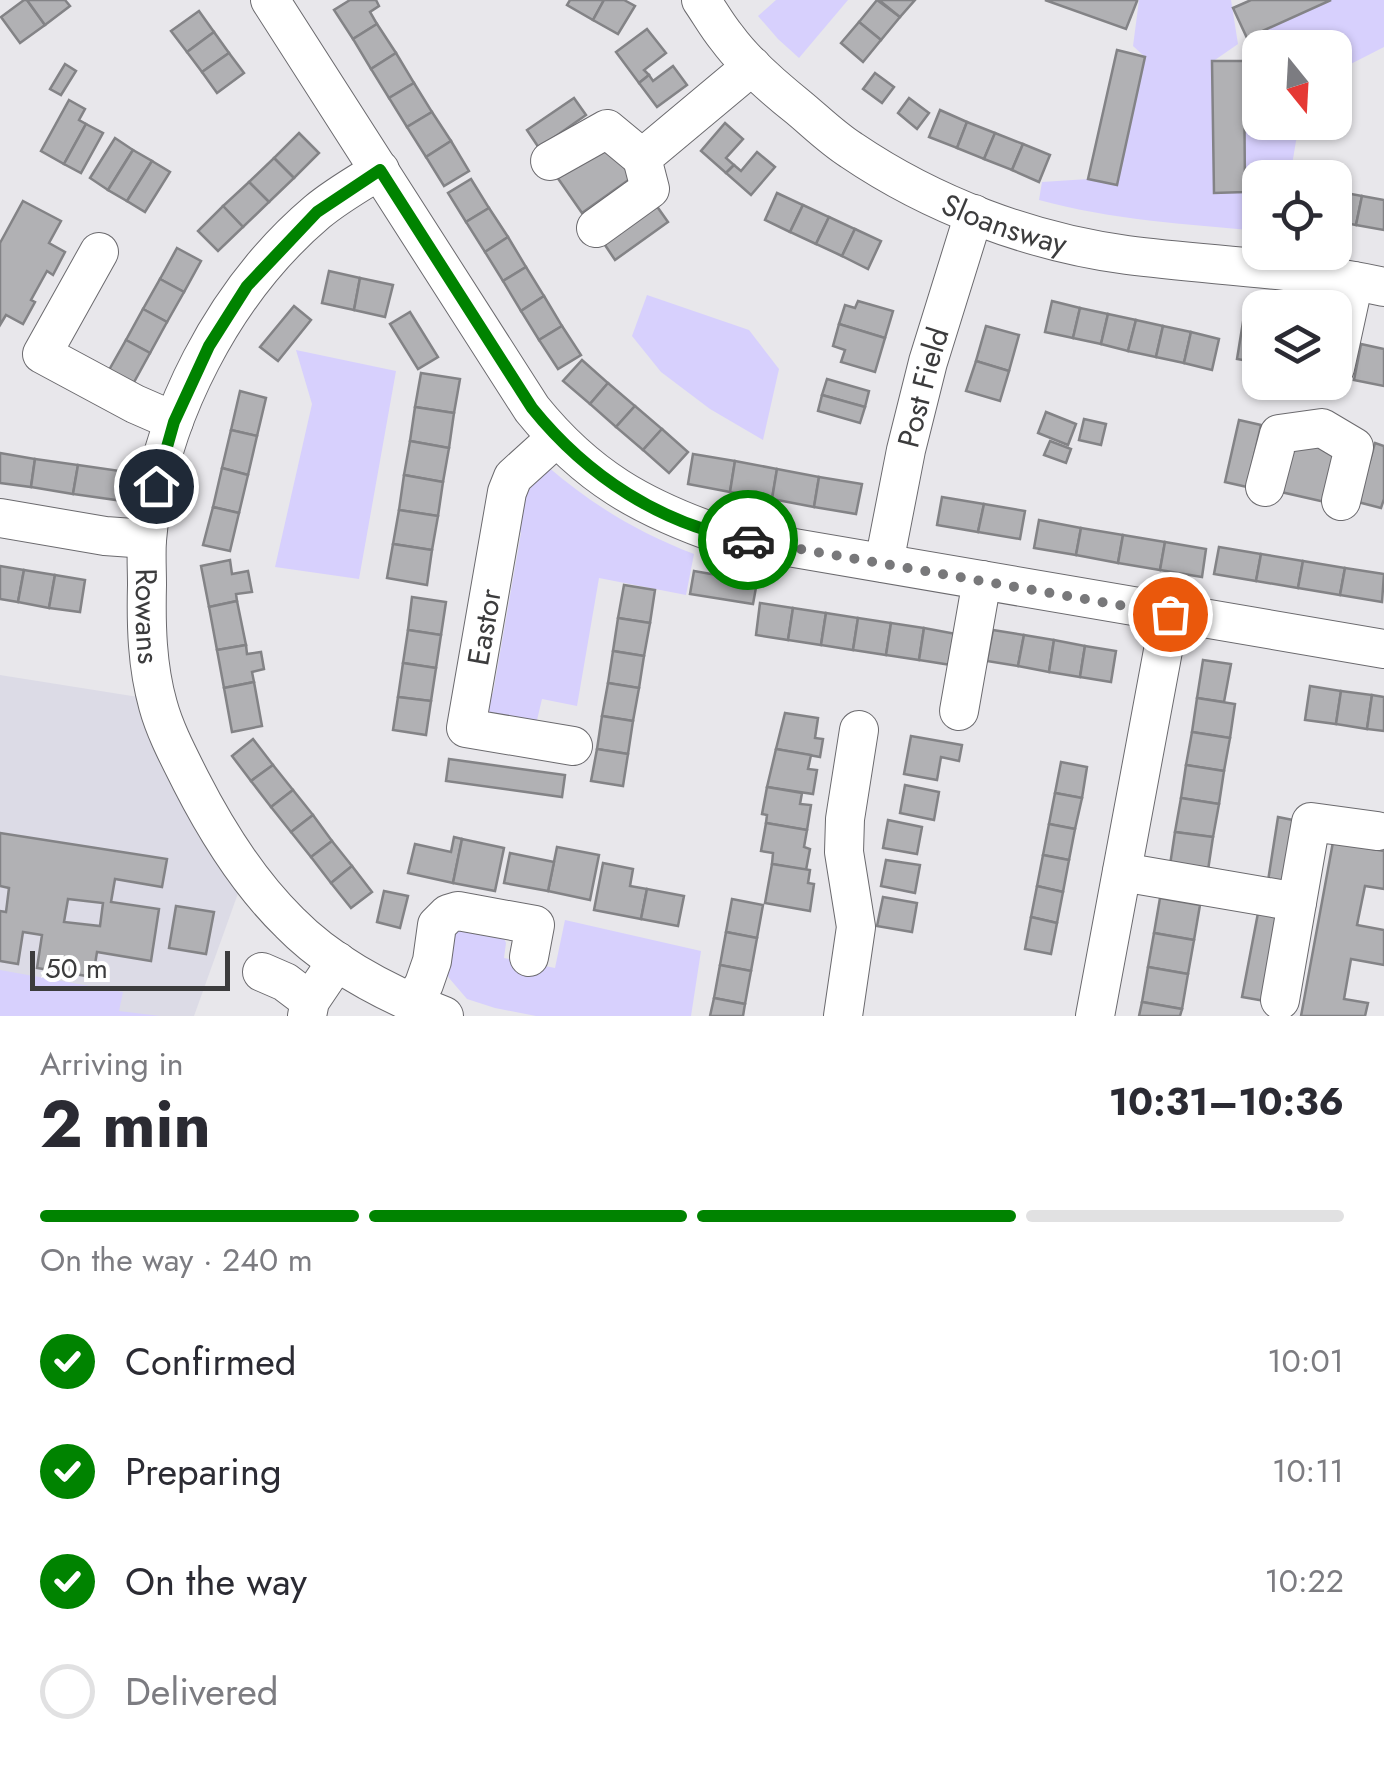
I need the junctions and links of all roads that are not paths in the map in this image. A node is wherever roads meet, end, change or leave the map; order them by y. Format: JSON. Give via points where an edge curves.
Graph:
{"nodes":[{"id":1,"x":701,"y":0,"type":"edge"},
{"id":2,"x":275,"y":1,"type":"edge"},
{"id":3,"x":752,"y":66,"type":"junction"},
{"id":4,"x":642,"y":158,"type":"junction"},
{"id":5,"x":550,"y":161,"type":"dead end"},
{"id":6,"x":380,"y":170,"type":"junction"},
{"id":7,"x":974,"y":214,"type":"junction"},
{"id":8,"x":596,"y":228,"type":"dead end"},
{"id":9,"x":98,"y":252,"type":"dead end"},
{"id":10,"x":1369,"y":284,"type":"edge"},
{"id":11,"x":1352,"y":326,"type":"edge"},
{"id":12,"x":1328,"y":400,"type":"edge"},
{"id":13,"x":174,"y":422,"type":"junction"},
{"id":14,"x":1322,"y":428,"type":"junction"},
{"id":15,"x":556,"y":438,"type":"junction"},
{"id":16,"x":1265,"y":486,"type":"dead end"},
{"id":17,"x":1341,"y":501,"type":"dead end"},
{"id":18,"x":0,"y":518,"type":"edge"},
{"id":19,"x":147,"y":539,"type":"junction"},
{"id":20,"x":884,"y":563,"type":"junction"},
{"id":21,"x":982,"y":580,"type":"junction"},
{"id":22,"x":1170,"y":614,"type":"junction"},
{"id":23,"x":1384,"y":649,"type":"edge"},
{"id":24,"x":959,"y":710,"type":"dead end"},
{"id":25,"x":860,"y":730,"type":"dead end"},
{"id":26,"x":573,"y":746,"type":"dead end"},
{"id":27,"x":1377,"y":831,"type":"dead end"},
{"id":28,"x":1122,"y":872,"type":"junction"},
{"id":29,"x":1297,"y":902,"type":"junction"},
{"id":30,"x":529,"y":957,"type":"dead end"},
{"id":31,"x":337,"y":961,"type":"junction"},
{"id":32,"x":262,"y":972,"type":"dead end"},
{"id":33,"x":1280,"y":1000,"type":"dead end"},
{"id":34,"x":309,"y":1009,"type":"edge"},
{"id":35,"x":428,"y":1010,"type":"edge"},
{"id":36,"x":842,"y":1016,"type":"edge"},
{"id":37,"x":1095,"y":1016,"type":"edge"}],
"edges":[{"from":1,"to":3,"type":"street","name":"Sloansway"},
{"from":2,"to":6,"type":"street"},
{"from":3,"to":4,"type":"street"},
{"from":3,"to":7,"type":"street","name":"Sloansway","via":[[850,150]]},
{"from":4,"to":5,"type":"street","via":[[607,129]]},
{"from":4,"to":8,"type":"street","via":[[650,189]]},
{"from":6,"to":13,"type":"street","name":"Rowans","via":[[317,212],[247,286],[209,346]]},
{"from":6,"to":15,"type":"street"},
{"from":7,"to":10,"type":"street","name":"Sloansway","via":[[1042,238],[1126,255]]},
{"from":7,"to":20,"type":"street","name":"Post Field","via":[[928,362]]},
{"from":9,"to":13,"type":"street","via":[[42,354]]},
{"from":10,"to":11,"type":"street"},
{"from":12,"to":14,"type":"street"},
{"from":13,"to":19,"type":"street","name":"Rowans"},
{"from":14,"to":16,"type":"street","via":[[1278,434]]},
{"from":14,"to":17,"type":"street","via":[[1354,447]]},
{"from":15,"to":20,"type":"street","via":[[619,490],[693,526]]},
{"from":15,"to":26,"type":"street","name":"Eastor","via":[[513,477],[507,492],[466,728]]},
{"from":18,"to":19,"type":"street"},
{"from":19,"to":31,"type":"street","name":"Rowans","via":[[150,666],[158,708],[186,771],[246,871],[290,924]]},
{"from":20,"to":21,"type":"street"},
{"from":21,"to":22,"type":"street"},
{"from":21,"to":24,"type":"street"},
{"from":22,"to":23,"type":"street"},
{"from":22,"to":28,"type":"street"},
{"from":25,"to":36,"type":"street","via":[[844,852],[856,927]]},
{"from":27,"to":29,"type":"street","via":[[1311,822]]},
{"from":28,"to":29,"type":"street"},
{"from":28,"to":37,"type":"street"},
{"from":29,"to":33,"type":"street"},
{"from":30,"to":35,"type":"street","via":[[535,926],[458,911],[424,918],[432,961],[424,984]]},
{"from":31,"to":34,"type":"street"},
{"from":31,"to":35,"type":"street","name":"Rowans"},
{"from":32,"to":34,"type":"street","via":[[285,982]]}]}
